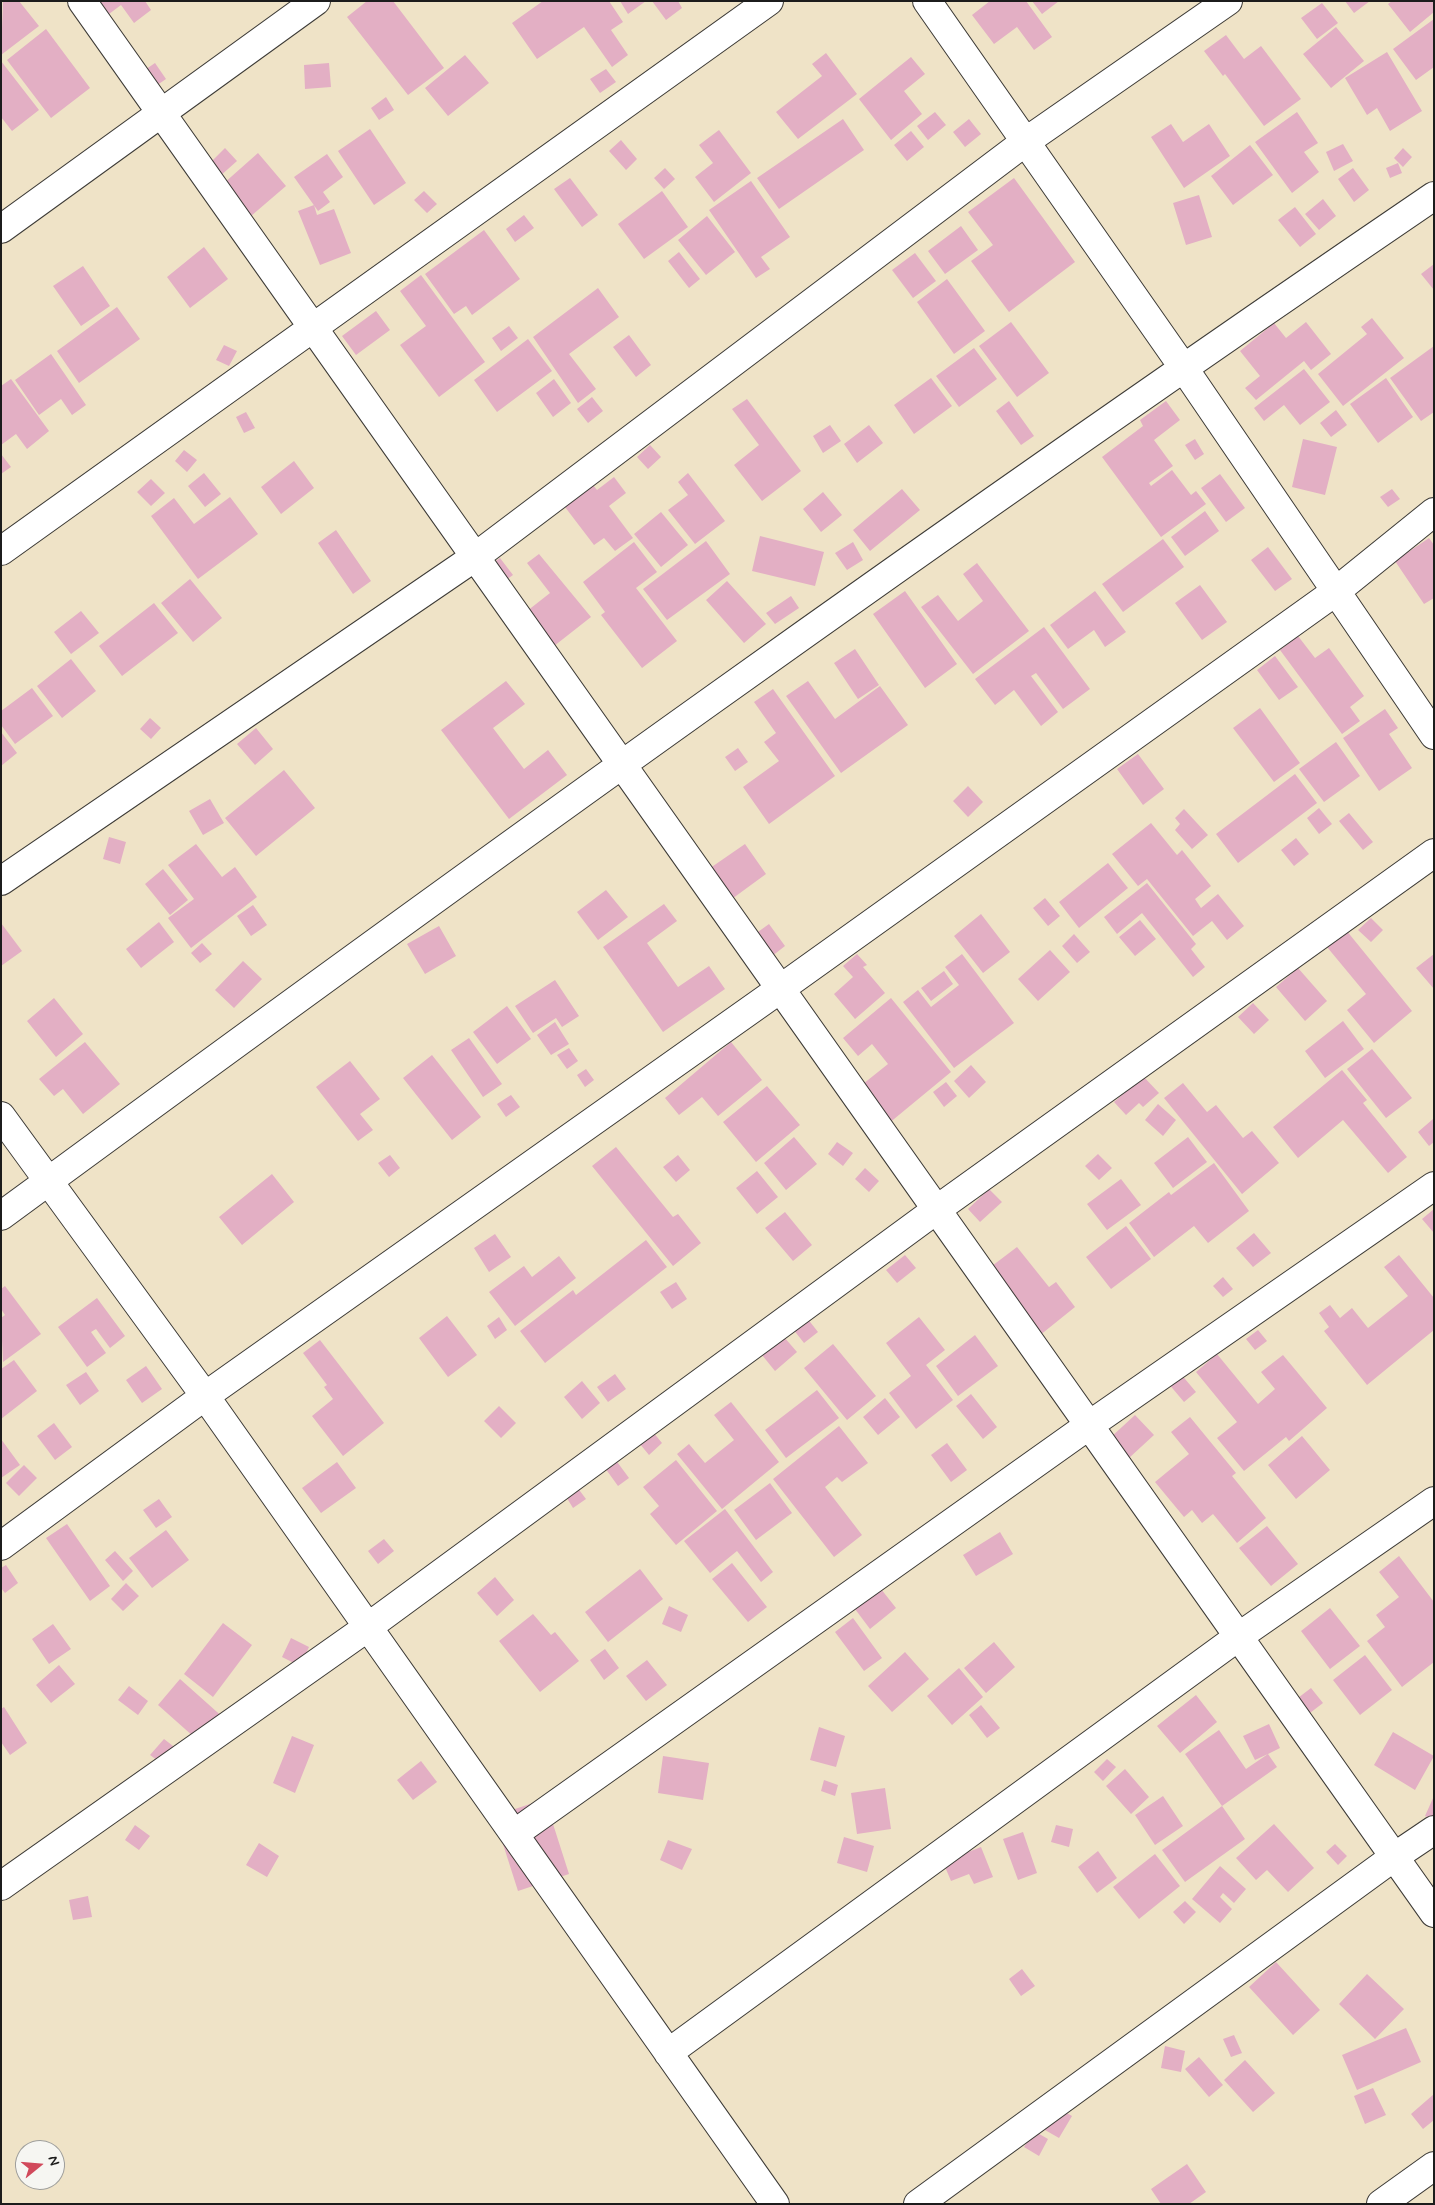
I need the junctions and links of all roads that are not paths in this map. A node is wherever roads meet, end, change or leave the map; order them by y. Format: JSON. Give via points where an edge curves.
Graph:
{"nodes":[{"id":1,"x":82,"y":1,"type":"edge"},
{"id":2,"x":316,"y":1,"type":"edge"},
{"id":3,"x":769,"y":1,"type":"edge"},
{"id":4,"x":927,"y":1,"type":"edge"},
{"id":5,"x":1228,"y":1,"type":"edge"},
{"id":6,"x":161,"y":113,"type":"junction"},
{"id":7,"x":1025,"y":142,"type":"junction"},
{"id":8,"x":1434,"y":196,"type":"edge"},
{"id":9,"x":1,"y":230,"type":"edge"},
{"id":10,"x":314,"y":329,"type":"junction"},
{"id":11,"x":1183,"y":367,"type":"junction"},
{"id":12,"x":1434,"y":512,"type":"edge"},
{"id":13,"x":1,"y":550,"type":"edge"},
{"id":14,"x":475,"y":557,"type":"junction"},
{"id":15,"x":1335,"y":592,"type":"junction"},
{"id":16,"x":1434,"y":735,"type":"edge"},
{"id":17,"x":621,"y":764,"type":"junction"},
{"id":18,"x":1434,"y":853,"type":"edge"},
{"id":19,"x":1,"y":881,"type":"edge"},
{"id":20,"x":780,"y":989,"type":"junction"},
{"id":21,"x":1,"y":1116,"type":"edge"},
{"id":22,"x":50,"y":1181,"type":"junction"},
{"id":23,"x":1434,"y":1186,"type":"edge"},
{"id":24,"x":936,"y":1210,"type":"junction"},
{"id":25,"x":1,"y":1216,"type":"edge"},
{"id":26,"x":205,"y":1396,"type":"junction"},
{"id":27,"x":1088,"y":1426,"type":"junction"},
{"id":28,"x":1434,"y":1501,"type":"edge"},
{"id":29,"x":1,"y":1546,"type":"edge"},
{"id":30,"x":368,"y":1627,"type":"junction"},
{"id":31,"x":1238,"y":1637,"type":"junction"},
{"id":32,"x":1434,"y":1830,"type":"edge"},
{"id":33,"x":514,"y":1834,"type":"junction"},
{"id":34,"x":1394,"y":1857,"type":"junction"},
{"id":35,"x":1,"y":1886,"type":"edge"},
{"id":36,"x":1434,"y":1913,"type":"edge"},
{"id":37,"x":668,"y":2053,"type":"junction"},
{"id":38,"x":1434,"y":2166,"type":"edge"},
{"id":39,"x":775,"y":2204,"type":"edge"},
{"id":40,"x":918,"y":2204,"type":"edge"},
{"id":41,"x":1381,"y":2204,"type":"edge"}],
"edges":[{"from":1,"to":6,"type":"street"},
{"from":2,"to":6,"type":"street"},
{"from":3,"to":10,"type":"street"},
{"from":4,"to":7,"type":"street"},
{"from":5,"to":7,"type":"street"},
{"from":6,"to":9,"type":"street"},
{"from":6,"to":10,"type":"street"},
{"from":7,"to":11,"type":"street"},
{"from":7,"to":14,"type":"street"},
{"from":8,"to":11,"type":"street"},
{"from":10,"to":13,"type":"street"},
{"from":10,"to":14,"type":"street"},
{"from":11,"to":15,"type":"street"},
{"from":11,"to":17,"type":"street"},
{"from":12,"to":15,"type":"street"},
{"from":14,"to":17,"type":"street"},
{"from":14,"to":19,"type":"street"},
{"from":15,"to":16,"type":"street"},
{"from":15,"to":20,"type":"street"},
{"from":17,"to":20,"type":"street"},
{"from":17,"to":22,"type":"street"},
{"from":18,"to":24,"type":"street"},
{"from":20,"to":24,"type":"street"},
{"from":20,"to":26,"type":"street"},
{"from":21,"to":22,"type":"street"},
{"from":22,"to":25,"type":"street"},
{"from":22,"to":26,"type":"street"},
{"from":23,"to":27,"type":"street"},
{"from":24,"to":27,"type":"street"},
{"from":24,"to":30,"type":"street"},
{"from":26,"to":29,"type":"street"},
{"from":26,"to":30,"type":"street"},
{"from":27,"to":31,"type":"street"},
{"from":27,"to":33,"type":"street"},
{"from":28,"to":31,"type":"street"},
{"from":30,"to":33,"type":"street"},
{"from":30,"to":35,"type":"street"},
{"from":31,"to":34,"type":"street"},
{"from":31,"to":37,"type":"street"},
{"from":32,"to":34,"type":"street"},
{"from":33,"to":37,"type":"street"},
{"from":34,"to":36,"type":"street"},
{"from":34,"to":40,"type":"street"},
{"from":37,"to":39,"type":"street"},
{"from":38,"to":41,"type":"street"}]}
